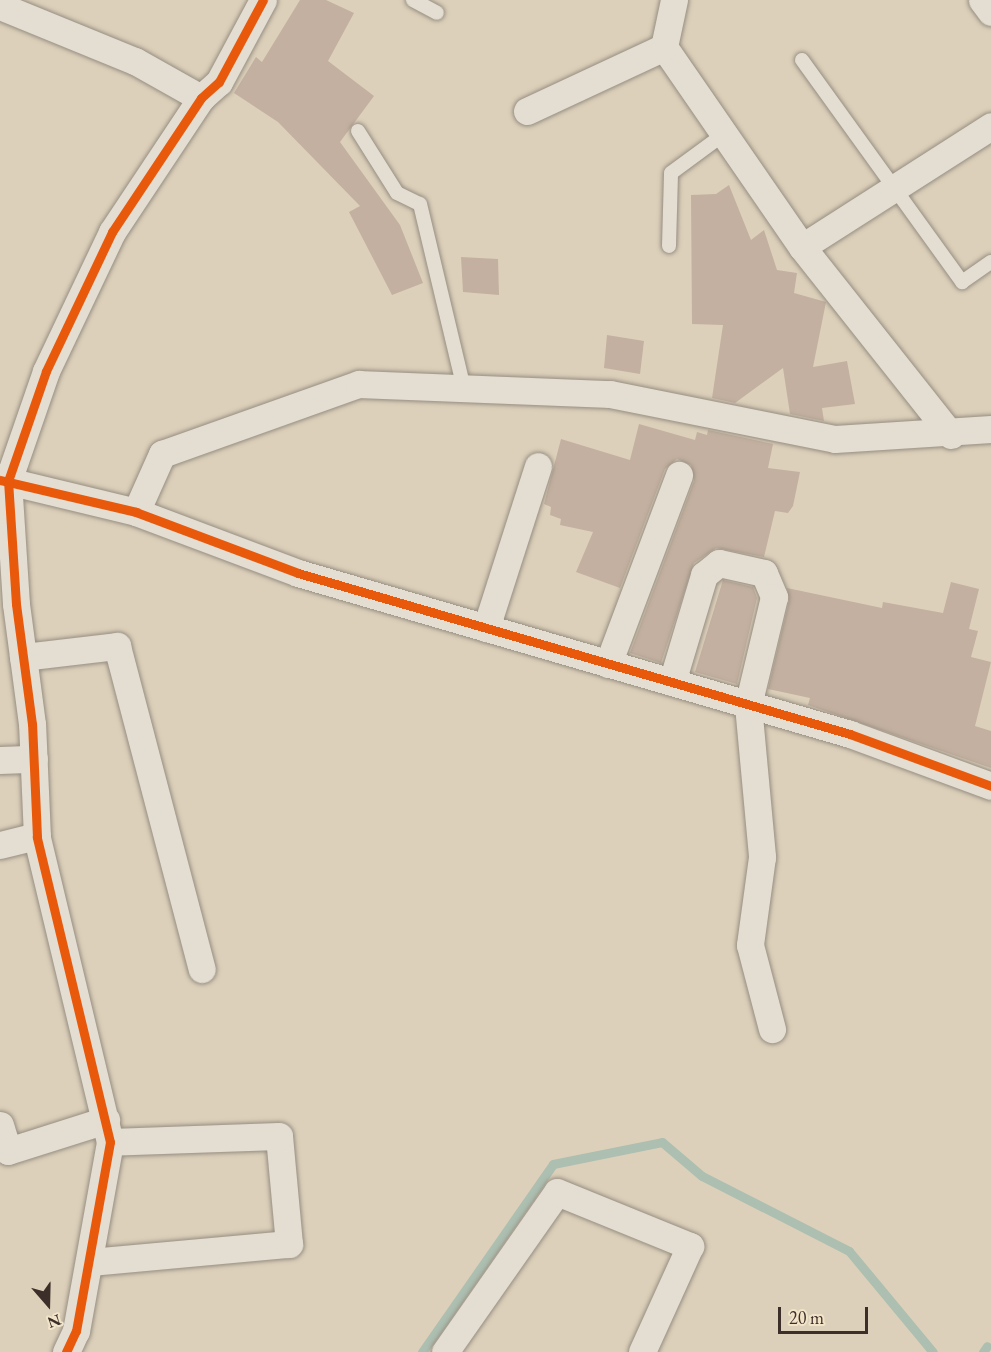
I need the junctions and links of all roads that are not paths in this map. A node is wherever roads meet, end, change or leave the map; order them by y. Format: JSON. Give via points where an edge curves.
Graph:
{"nodes":[{"id":1,"x":263,"y":0,"type":"edge"},
{"id":2,"x":412,"y":0,"type":"edge"},
{"id":3,"x":674,"y":0,"type":"edge"},
{"id":4,"x":982,"y":0,"type":"edge"},
{"id":5,"x":0,"y":6,"type":"edge"},
{"id":6,"x":991,"y":12,"type":"edge"},
{"id":7,"x":437,"y":13,"type":"dead end"},
{"id":8,"x":663,"y":47,"type":"junction"},
{"id":9,"x":802,"y":60,"type":"dead end"},
{"id":10,"x":201,"y":98,"type":"junction"},
{"id":11,"x":527,"y":111,"type":"dead end"},
{"id":12,"x":991,"y":126,"type":"edge"},
{"id":13,"x":358,"y":131,"type":"dead end"},
{"id":14,"x":724,"y":134,"type":"junction"},
{"id":15,"x":897,"y":186,"type":"junction"},
{"id":16,"x":669,"y":246,"type":"dead end"},
{"id":17,"x":802,"y":247,"type":"junction"},
{"id":18,"x":991,"y":262,"type":"edge"},
{"id":19,"x":464,"y":388,"type":"junction"},
{"id":20,"x":991,"y":429,"type":"edge"},
{"id":21,"x":951,"y":435,"type":"junction"},
{"id":22,"x":538,"y":466,"type":"dead end"},
{"id":23,"x":679,"y":476,"type":"dead end"},
{"id":24,"x":4,"y":480,"type":"edge"},
{"id":25,"x":136,"y":512,"type":"junction"},
{"id":26,"x":8,"y":606,"type":"edge"},
{"id":27,"x":486,"y":628,"type":"junction"},
{"id":28,"x":23,"y":657,"type":"junction"},
{"id":29,"x":608,"y":664,"type":"junction"},
{"id":30,"x":672,"y":682,"type":"junction"},
{"id":31,"x":748,"y":705,"type":"junction"},
{"id":32,"x":34,"y":759,"type":"junction"},
{"id":33,"x":0,"y":760,"type":"edge"},
{"id":34,"x":991,"y":786,"type":"edge"},
{"id":35,"x":37,"y":836,"type":"junction"},
{"id":36,"x":0,"y":845,"type":"edge"},
{"id":37,"x":202,"y":969,"type":"dead end"},
{"id":38,"x":772,"y":1029,"type":"dead end"},
{"id":39,"x":0,"y":1125,"type":"edge"},
{"id":40,"x":108,"y":1131,"type":"junction"},
{"id":41,"x":90,"y":1262,"type":"junction"},
{"id":42,"x":66,"y":1352,"type":"edge"},
{"id":43,"x":445,"y":1352,"type":"edge"},
{"id":44,"x":642,"y":1352,"type":"edge"}],
"edges":[{"from":1,"to":10,"type":"street","via":[[219,82]]},
{"from":2,"to":7,"type":"lane"},
{"from":3,"to":8,"type":"street"},
{"from":4,"to":6,"type":"street"},
{"from":5,"to":10,"type":"street","via":[[135,61]]},
{"from":8,"to":11,"type":"street"},
{"from":8,"to":14,"type":"street"},
{"from":9,"to":15,"type":"lane"},
{"from":10,"to":24,"type":"street","via":[[112,232],[46,371]]},
{"from":12,"to":15,"type":"street"},
{"from":13,"to":19,"type":"lane","via":[[397,193],[420,204]]},
{"from":14,"to":16,"type":"lane","via":[[670,173]]},
{"from":14,"to":17,"type":"street"},
{"from":15,"to":17,"type":"street"},
{"from":15,"to":18,"type":"lane","via":[[962,282]]},
{"from":17,"to":21,"type":"street"},
{"from":19,"to":21,"type":"street","via":[[610,394],[835,439]]},
{"from":19,"to":25,"type":"street","via":[[359,384],[233,425],[162,454]]},
{"from":20,"to":21,"type":"street"},
{"from":22,"to":27,"type":"street"},
{"from":23,"to":29,"type":"street"},
{"from":24,"to":25,"type":"street"},
{"from":24,"to":26,"type":"street"},
{"from":25,"to":27,"type":"street","via":[[298,573]]},
{"from":26,"to":28,"type":"street"},
{"from":27,"to":29,"type":"street"},
{"from":28,"to":32,"type":"street"},
{"from":28,"to":37,"type":"street","via":[[117,646]]},
{"from":29,"to":30,"type":"street"},
{"from":30,"to":31,"type":"street"},
{"from":30,"to":31,"type":"street","via":[[705,575],[719,563],[764,573],[774,597]]},
{"from":31,"to":34,"type":"street","via":[[850,734]]},
{"from":31,"to":38,"type":"street","via":[[762,857],[750,945]]},
{"from":32,"to":33,"type":"street"},
{"from":32,"to":35,"type":"street"},
{"from":35,"to":36,"type":"street"},
{"from":35,"to":40,"type":"street"},
{"from":39,"to":40,"type":"street","via":[[8,1151]]},
{"from":40,"to":41,"type":"street"},
{"from":40,"to":41,"type":"street","via":[[279,1136],[289,1244]]},
{"from":41,"to":42,"type":"street","via":[[76,1331]]},
{"from":43,"to":44,"type":"street","via":[[556,1192],[690,1246]]}]}
